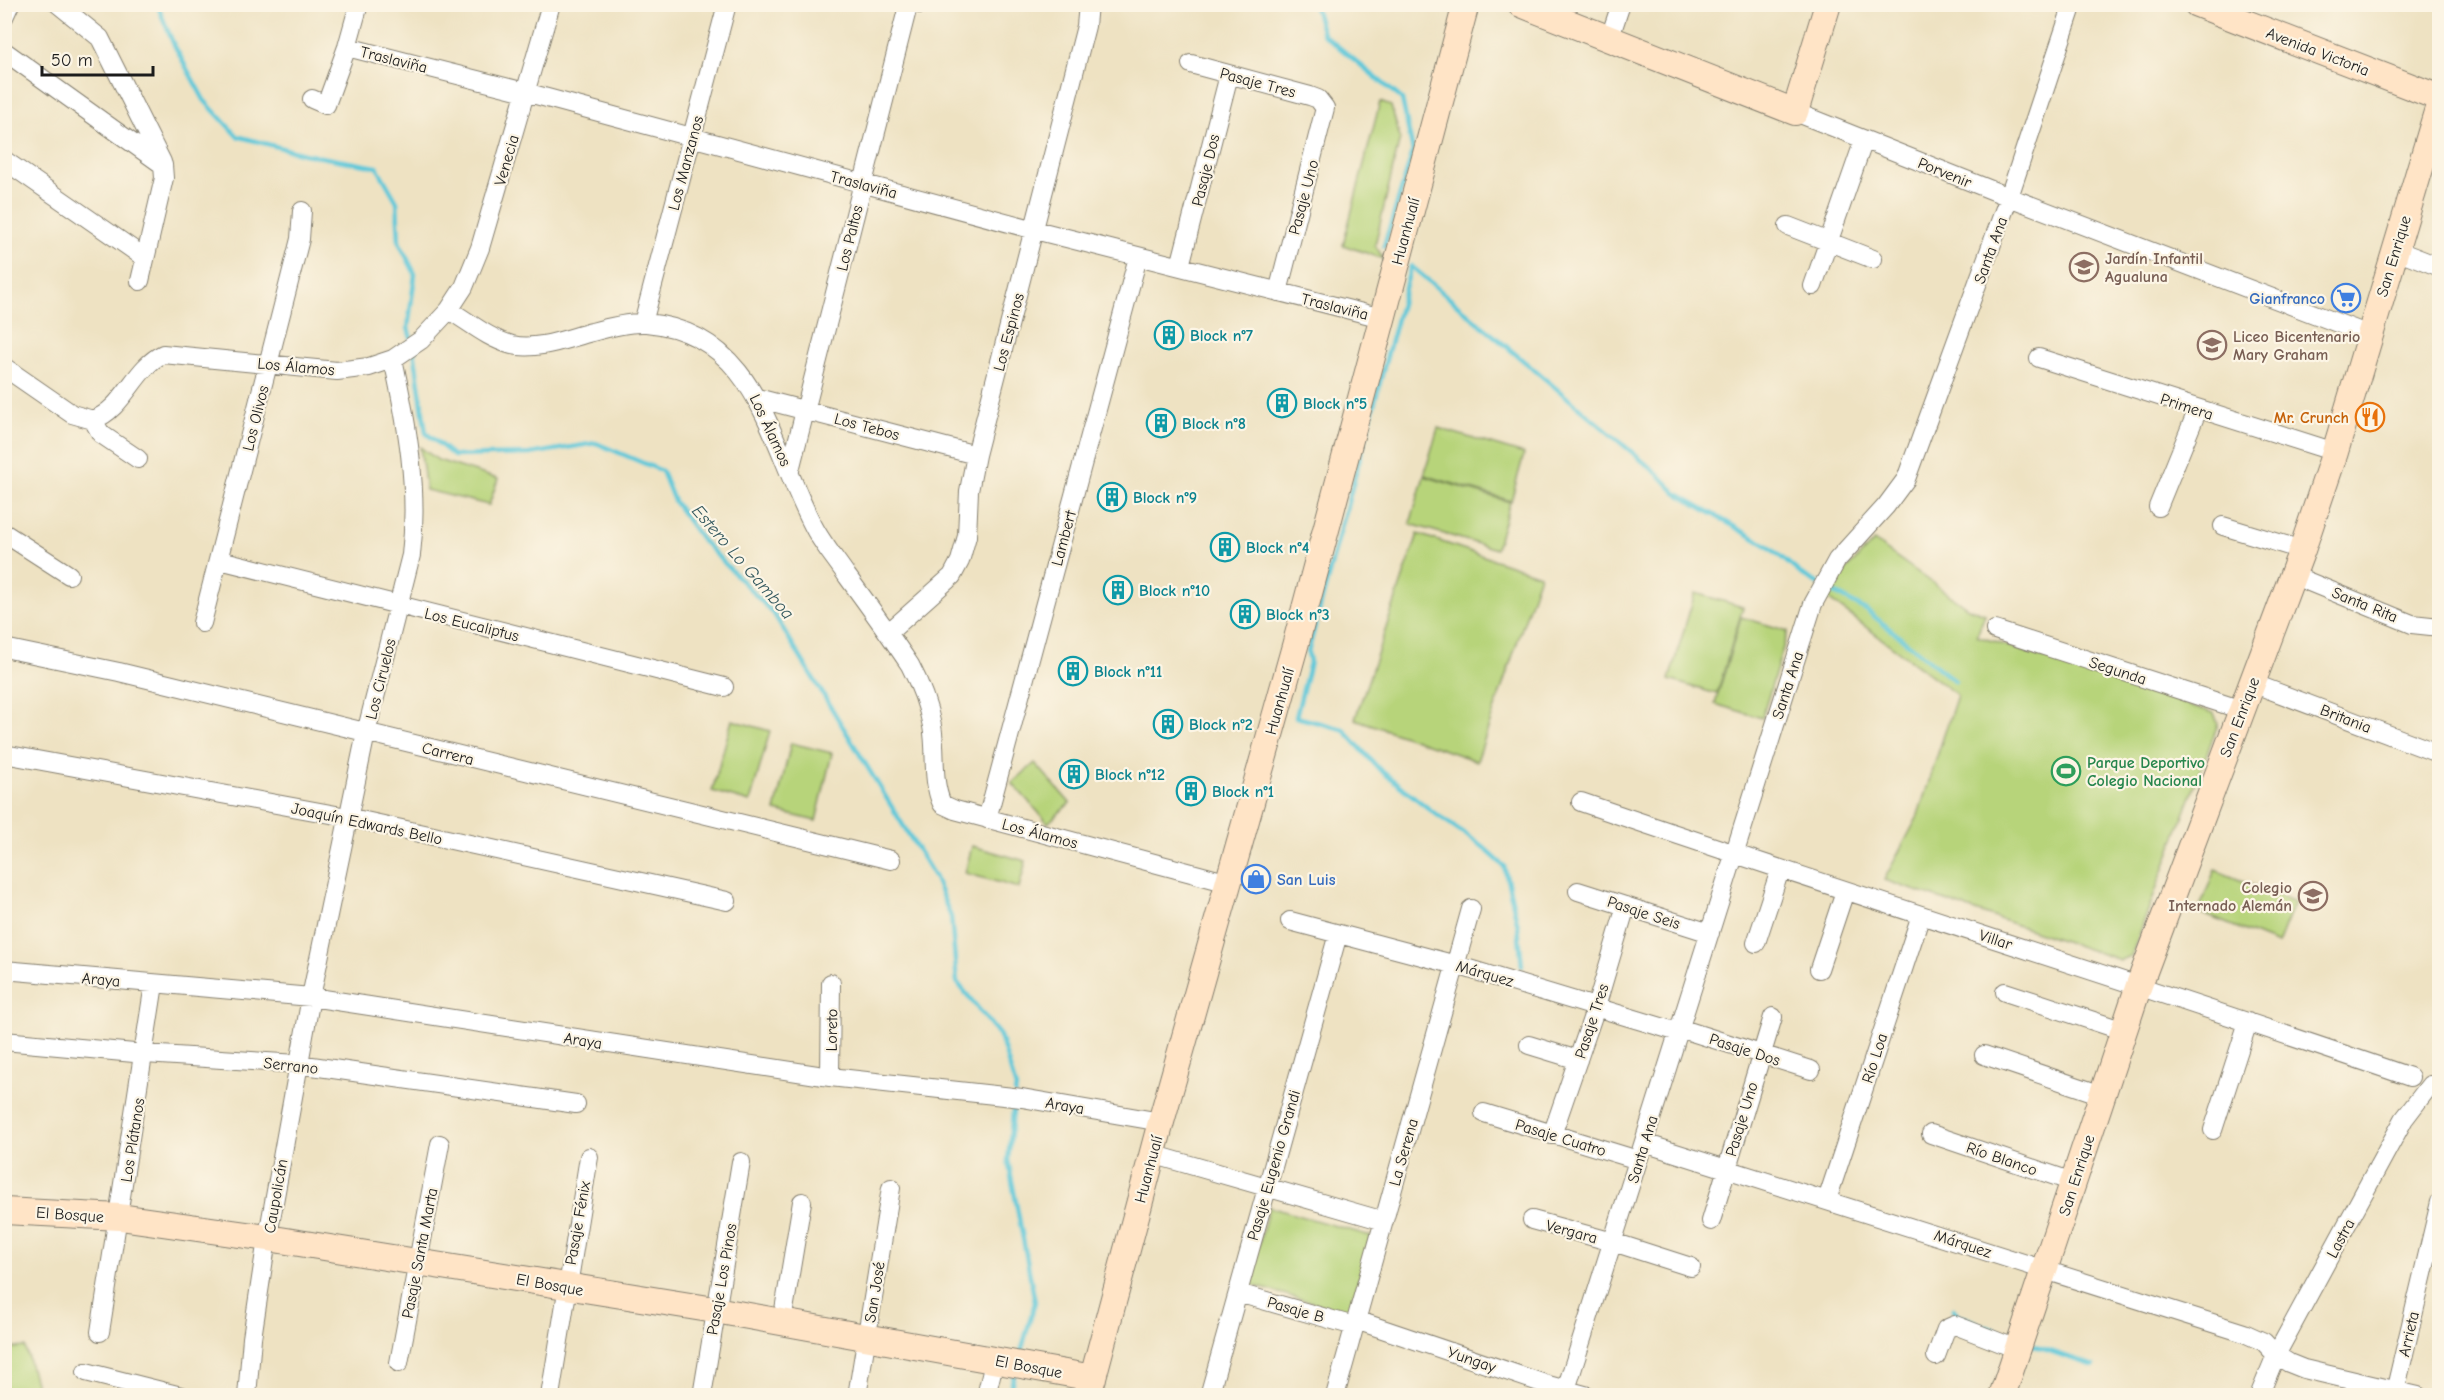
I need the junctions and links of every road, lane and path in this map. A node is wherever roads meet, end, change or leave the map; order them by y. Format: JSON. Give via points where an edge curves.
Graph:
{"nodes":[{"id":1,"x":10,"y":4,"type":"edge"},
{"id":2,"x":58,"y":4,"type":"edge"},
{"id":3,"x":359,"y":4,"type":"edge"},
{"id":4,"x":551,"y":4,"type":"edge"},
{"id":5,"x":727,"y":4,"type":"edge"},
{"id":6,"x":939,"y":4,"type":"edge"},
{"id":7,"x":1088,"y":4,"type":"edge"},
{"id":8,"x":1466,"y":4,"type":"edge"},
{"id":9,"x":1521,"y":4,"type":"edge"},
{"id":10,"x":1621,"y":4,"type":"edge"},
{"id":11,"x":1828,"y":4,"type":"edge"},
{"id":12,"x":2073,"y":4,"type":"edge"},
{"id":13,"x":2197,"y":4,"type":"edge"},
{"id":14,"x":905,"y":5,"type":"edge"},
{"id":15,"x":4,"y":17,"type":"edge"},
{"id":16,"x":1609,"y":40,"type":"junction"},
{"id":17,"x":347,"y":47,"type":"junction"},
{"id":18,"x":4,"y":51,"type":"edge"},
{"id":19,"x":1191,"y":64,"type":"dead end"},
{"id":20,"x":1229,"y":75,"type":"junction"},
{"id":21,"x":525,"y":92,"type":"junction"},
{"id":22,"x":2439,"y":98,"type":"edge"},
{"id":23,"x":312,"y":99,"type":"dead end"},
{"id":24,"x":2439,"y":102,"type":"edge"},
{"id":25,"x":1323,"y":104,"type":"joint"},
{"id":26,"x":1795,"y":112,"type":"junction"},
{"id":27,"x":691,"y":138,"type":"junction"},
{"id":28,"x":1864,"y":140,"type":"junction"},
{"id":29,"x":4,"y":160,"type":"edge"},
{"id":30,"x":163,"y":165,"type":"junction"},
{"id":31,"x":862,"y":184,"type":"junction"},
{"id":32,"x":2009,"y":197,"type":"junction"},
{"id":33,"x":302,"y":211,"type":"dead end"},
{"id":34,"x":1788,"y":226,"type":"dead end"},
{"id":35,"x":1035,"y":230,"type":"junction"},
{"id":36,"x":1830,"y":240,"type":"junction"},
{"id":37,"x":2396,"y":250,"type":"junction"},
{"id":38,"x":1138,"y":257,"type":"junction"},
{"id":39,"x":145,"y":258,"type":"junction"},
{"id":40,"x":1873,"y":259,"type":"dead end"},
{"id":41,"x":1180,"y":266,"type":"junction"},
{"id":42,"x":2439,"y":267,"type":"edge"},
{"id":43,"x":140,"y":281,"type":"dead end"},
{"id":44,"x":1813,"y":286,"type":"dead end"},
{"id":45,"x":1278,"y":292,"type":"junction"},
{"id":46,"x":449,"y":310,"type":"junction"},
{"id":47,"x":1382,"y":318,"type":"junction"},
{"id":48,"x":643,"y":322,"type":"junction"},
{"id":49,"x":2369,"y":335,"type":"junction"},
{"id":50,"x":397,"y":357,"type":"junction"},
{"id":51,"x":2039,"y":358,"type":"dead end"},
{"id":52,"x":268,"y":364,"type":"junction"},
{"id":53,"x":4,"y":367,"type":"edge"},
{"id":54,"x":757,"y":398,"type":"junction"},
{"id":55,"x":805,"y":409,"type":"junction"},
{"id":56,"x":2198,"y":409,"type":"junction"},
{"id":57,"x":93,"y":420,"type":"junction"},
{"id":58,"x":2335,"y":452,"type":"junction"},
{"id":59,"x":976,"y":455,"type":"junction"},
{"id":60,"x":138,"y":459,"type":"dead end"},
{"id":61,"x":790,"y":470,"type":"junction"},
{"id":62,"x":2158,"y":507,"type":"dead end"},
{"id":63,"x":2223,"y":526,"type":"dead end"},
{"id":64,"x":4,"y":533,"type":"edge"},
{"id":65,"x":2301,"y":550,"type":"junction"},
{"id":66,"x":220,"y":561,"type":"junction"},
{"id":67,"x":69,"y":575,"type":"dead end"},
{"id":68,"x":2292,"y":575,"type":"junction"},
{"id":69,"x":399,"y":606,"type":"junction"},
{"id":70,"x":202,"y":623,"type":"dead end"},
{"id":71,"x":2439,"y":627,"type":"edge"},
{"id":72,"x":1995,"y":630,"type":"dead end"},
{"id":73,"x":888,"y":633,"type":"junction"},
{"id":74,"x":4,"y":648,"type":"edge"},
{"id":75,"x":2252,"y":683,"type":"junction"},
{"id":76,"x":724,"y":687,"type":"dead end"},
{"id":77,"x":2242,"y":710,"type":"junction"},
{"id":78,"x":366,"y":733,"type":"junction"},
{"id":79,"x":4,"y":754,"type":"edge"},
{"id":80,"x":2439,"y":754,"type":"edge"},
{"id":81,"x":1581,"y":802,"type":"dead end"},
{"id":82,"x":347,"y":817,"type":"junction"},
{"id":83,"x":987,"y":819,"type":"junction"},
{"id":84,"x":1733,"y":854,"type":"junction"},
{"id":85,"x":891,"y":860,"type":"dead end"},
{"id":86,"x":1780,"y":870,"type":"junction"},
{"id":87,"x":1229,"y":883,"type":"junction"},
{"id":88,"x":1578,"y":891,"type":"dead end"},
{"id":89,"x":1845,"y":891,"type":"junction"},
{"id":90,"x":728,"y":901,"type":"dead end"},
{"id":91,"x":1626,"y":906,"type":"junction"},
{"id":92,"x":1472,"y":909,"type":"dead end"},
{"id":93,"x":1921,"y":915,"type":"junction"},
{"id":94,"x":1290,"y":921,"type":"dead end"},
{"id":95,"x":1710,"y":933,"type":"junction"},
{"id":96,"x":1338,"y":934,"type":"junction"},
{"id":97,"x":1756,"y":943,"type":"dead end"},
{"id":98,"x":1456,"y":965,"type":"junction"},
{"id":99,"x":1819,"y":969,"type":"dead end"},
{"id":100,"x":4,"y":970,"type":"edge"},
{"id":101,"x":831,"y":983,"type":"dead end"},
{"id":102,"x":154,"y":984,"type":"junction"},
{"id":103,"x":2139,"y":985,"type":"junction"},
{"id":104,"x":2005,"y":992,"type":"dead end"},
{"id":105,"x":311,"y":998,"type":"junction"},
{"id":106,"x":1596,"y":1007,"type":"junction"},
{"id":107,"x":1773,"y":1017,"type":"dead end"},
{"id":108,"x":2248,"y":1022,"type":"junction"},
{"id":109,"x":1678,"y":1030,"type":"junction"},
{"id":110,"x":2124,"y":1031,"type":"junction"},
{"id":111,"x":4,"y":1041,"type":"edge"},
{"id":112,"x":1529,"y":1044,"type":"dead end"},
{"id":113,"x":1761,"y":1053,"type":"junction"},
{"id":114,"x":145,"y":1054,"type":"junction"},
{"id":115,"x":1984,"y":1055,"type":"dead end"},
{"id":116,"x":1578,"y":1060,"type":"junction"},
{"id":117,"x":298,"y":1064,"type":"junction"},
{"id":118,"x":1811,"y":1070,"type":"dead end"},
{"id":119,"x":830,"y":1077,"type":"junction"},
{"id":120,"x":2410,"y":1077,"type":"dead end"},
{"id":121,"x":2435,"y":1086,"type":"edge"},
{"id":122,"x":2102,"y":1095,"type":"junction"},
{"id":123,"x":576,"y":1104,"type":"dead end"},
{"id":124,"x":1484,"y":1113,"type":"dead end"},
{"id":125,"x":1161,"y":1122,"type":"junction"},
{"id":126,"x":2213,"y":1131,"type":"dead end"},
{"id":127,"x":1931,"y":1134,"type":"dead end"},
{"id":128,"x":1552,"y":1135,"type":"junction"},
{"id":129,"x":1644,"y":1143,"type":"junction"},
{"id":130,"x":440,"y":1144,"type":"dead end"},
{"id":131,"x":1152,"y":1154,"type":"junction"},
{"id":132,"x":589,"y":1157,"type":"dead end"},
{"id":133,"x":1638,"y":1160,"type":"junction"},
{"id":134,"x":741,"y":1162,"type":"dead end"},
{"id":135,"x":1726,"y":1169,"type":"junction"},
{"id":136,"x":2073,"y":1182,"type":"junction"},
{"id":137,"x":891,"y":1188,"type":"dead end"},
{"id":138,"x":1266,"y":1188,"type":"junction"},
{"id":139,"x":1827,"y":1200,"type":"junction"},
{"id":140,"x":802,"y":1202,"type":"dead end"},
{"id":141,"x":2439,"y":1202,"type":"edge"},
{"id":142,"x":4,"y":1210,"type":"edge"},
{"id":143,"x":120,"y":1217,"type":"junction"},
{"id":144,"x":1532,"y":1220,"type":"dead end"},
{"id":145,"x":1384,"y":1221,"type":"junction"},
{"id":146,"x":1711,"y":1221,"type":"dead end"},
{"id":147,"x":268,"y":1238,"type":"junction"},
{"id":148,"x":1613,"y":1242,"type":"junction"},
{"id":149,"x":417,"y":1261,"type":"junction"},
{"id":150,"x":1691,"y":1267,"type":"dead end"},
{"id":151,"x":2044,"y":1270,"type":"junction"},
{"id":152,"x":566,"y":1286,"type":"junction"},
{"id":153,"x":1238,"y":1293,"type":"junction"},
{"id":154,"x":715,"y":1310,"type":"junction"},
{"id":155,"x":782,"y":1322,"type":"junction"},
{"id":156,"x":1355,"y":1323,"type":"junction"},
{"id":157,"x":100,"y":1332,"type":"dead end"},
{"id":158,"x":867,"y":1337,"type":"junction"},
{"id":159,"x":2017,"y":1349,"type":"junction"},
{"id":160,"x":2276,"y":1355,"type":"junction"},
{"id":161,"x":1936,"y":1356,"type":"dead end"},
{"id":162,"x":999,"y":1360,"type":"junction"},
{"id":163,"x":399,"y":1363,"type":"dead end"},
{"id":164,"x":86,"y":1372,"type":"dead end"},
{"id":165,"x":1091,"y":1387,"type":"edge"},
{"id":166,"x":1565,"y":1393,"type":"edge"},
{"id":167,"x":2394,"y":1393,"type":"edge"},
{"id":168,"x":181,"y":1395,"type":"edge"},
{"id":169,"x":247,"y":1395,"type":"edge"},
{"id":170,"x":549,"y":1395,"type":"edge"},
{"id":171,"x":702,"y":1395,"type":"edge"},
{"id":172,"x":857,"y":1395,"type":"edge"},
{"id":173,"x":986,"y":1395,"type":"edge"},
{"id":174,"x":1209,"y":1395,"type":"edge"},
{"id":175,"x":1335,"y":1395,"type":"edge"},
{"id":176,"x":1588,"y":1395,"type":"edge"},
{"id":177,"x":2001,"y":1395,"type":"edge"},
{"id":178,"x":2259,"y":1395,"type":"edge"},
{"id":179,"x":2418,"y":1395,"type":"edge"}],
"edges":[{"from":1,"to":15,"type":"street"},
{"from":2,"to":30,"type":"street","via":[[100,38]]},
{"from":3,"to":17,"type":"street"},
{"from":4,"to":21,"type":"street","name":"Venecia"},
{"from":5,"to":27,"type":"street","name":"Los Manzanos"},
{"from":6,"to":14,"type":"street"},
{"from":7,"to":35,"type":"street","name":"Los Espinos","via":[[1086,26]]},
{"from":8,"to":47,"type":"street","name":"Huanhualí"},
{"from":9,"to":16,"type":"street","name":"Porvenir"},
{"from":10,"to":16,"type":"street"},
{"from":11,"to":26,"type":"street"},
{"from":12,"to":32,"type":"street","name":"Santa Ana"},
{"from":13,"to":22,"type":"street","name":"Avenida Victoria"},
{"from":14,"to":31,"type":"street","name":"Los Paltos"},
{"from":16,"to":26,"type":"street","name":"Porvenir"},
{"from":17,"to":21,"type":"street","name":"Traslaviña"},
{"from":17,"to":23,"type":"street","via":[[326,105]]},
{"from":18,"to":30,"type":"street"},
{"from":19,"to":20,"type":"street","name":"Pasaje Tres"},
{"from":20,"to":25,"type":"street","name":"Pasaje Tres","via":[[1310,96]]},
{"from":20,"to":41,"type":"street","name":"Pasaje Dos"},
{"from":21,"to":27,"type":"street","name":"Traslaviña"},
{"from":21,"to":46,"type":"street","name":"Venecia","via":[[480,248],[464,287]]},
{"from":24,"to":37,"type":"street","name":"San Enrique"},
{"from":25,"to":45,"type":"street","name":"Pasaje Uno","via":[[1326,114]]},
{"from":26,"to":28,"type":"street","name":"Porvenir"},
{"from":27,"to":31,"type":"street","name":"Traslaviña"},
{"from":27,"to":48,"type":"street","name":"Los Manzanos"},
{"from":28,"to":32,"type":"street","name":"Porvenir"},
{"from":28,"to":36,"type":"street"},
{"from":29,"to":39,"type":"street"},
{"from":30,"to":39,"type":"street","via":[[164,178]]},
{"from":31,"to":35,"type":"street","name":"Traslaviña"},
{"from":31,"to":55,"type":"street","name":"Los Paltos"},
{"from":32,"to":49,"type":"street","name":"Porvenir"},
{"from":32,"to":84,"type":"street","name":"Santa Ana","via":[[1906,479],[1837,560],[1821,588]]},
{"from":33,"to":52,"type":"street","name":"Los Olivos","via":[[300,239]]},
{"from":34,"to":36,"type":"street"},
{"from":35,"to":38,"type":"street","name":"Traslaviña"},
{"from":35,"to":59,"type":"street","name":"Los Espinos"},
{"from":36,"to":40,"type":"street"},
{"from":36,"to":44,"type":"street"},
{"from":37,"to":42,"type":"street"},
{"from":37,"to":49,"type":"street","name":"San Enrique"},
{"from":38,"to":41,"type":"street","name":"Traslaviña"},
{"from":38,"to":83,"type":"street","name":"Lambert"},
{"from":39,"to":43,"type":"street"},
{"from":41,"to":45,"type":"street","name":"Traslaviña"},
{"from":45,"to":47,"type":"street","name":"Traslaviña"},
{"from":46,"to":48,"type":"street","name":"Los Álamos","via":[[514,345],[539,346]]},
{"from":46,"to":50,"type":"street","name":"Los Álamos","via":[[421,340]]},
{"from":47,"to":87,"type":"street","name":"Huanhualí"},
{"from":48,"to":54,"type":"street","name":"Los Álamos","via":[[663,325],[710,345],[746,379]]},
{"from":49,"to":58,"type":"street","name":"San Enrique"},
{"from":50,"to":52,"type":"street","name":"Los Álamos","via":[[369,367],[337,371]]},
{"from":50,"to":69,"type":"street","name":"Los Ciruelos","via":[[411,459],[415,526]]},
{"from":51,"to":56,"type":"street","name":"Primera"},
{"from":52,"to":57,"type":"street","name":"Los Álamos","via":[[163,354],[152,359],[109,411]]},
{"from":52,"to":66,"type":"street","name":"Los Olivos"},
{"from":53,"to":57,"type":"street","via":[[72,414]]},
{"from":54,"to":55,"type":"street","name":"Los Tebos"},
{"from":54,"to":61,"type":"street","name":"Los Álamos"},
{"from":55,"to":59,"type":"street","name":"Los Tebos"},
{"from":55,"to":61,"type":"street","name":"Los Paltos"},
{"from":56,"to":58,"type":"street","name":"Primera"},
{"from":56,"to":62,"type":"street"},
{"from":57,"to":60,"type":"street","via":[[101,434]]},
{"from":58,"to":65,"type":"street","name":"San Enrique"},
{"from":59,"to":73,"type":"street","name":"Los Espinos","via":[[967,536],[960,561],[952,576]]},
{"from":61,"to":73,"type":"street","name":"Los Álamos","via":[[818,535]]},
{"from":63,"to":65,"type":"street"},
{"from":64,"to":67,"type":"street"},
{"from":65,"to":68,"type":"street","name":"San Enrique"},
{"from":66,"to":69,"type":"street","name":"Los Eucaliptus"},
{"from":66,"to":70,"type":"street","name":"Los Olivos"},
{"from":68,"to":71,"type":"street","name":"Santa Rita","via":[[2412,624]]},
{"from":68,"to":75,"type":"street","name":"San Enrique"},
{"from":69,"to":76,"type":"street","name":"Los Eucaliptus"},
{"from":69,"to":78,"type":"street","name":"Los Ciruelos"},
{"from":72,"to":77,"type":"street","name":"Segunda"},
{"from":73,"to":83,"type":"street","name":"Los Álamos","via":[[910,665],[922,692],[932,727],[936,791],[942,804]]},
{"from":74,"to":78,"type":"street","name":"Carrera"},
{"from":75,"to":77,"type":"street","name":"San Enrique"},
{"from":75,"to":80,"type":"street","name":"Britania"},
{"from":77,"to":103,"type":"street","name":"San Enrique"},
{"from":78,"to":82,"type":"street","name":"Los Ciruelos"},
{"from":78,"to":85,"type":"street","name":"Carrera"},
{"from":79,"to":82,"type":"street","name":"Joaquín Edwards Bello"},
{"from":81,"to":84,"type":"street","name":"Villar"},
{"from":82,"to":90,"type":"street","name":"Joaquín Edwards Bello"},
{"from":82,"to":105,"type":"street","name":"Los Ciruelos"},
{"from":83,"to":87,"type":"street","name":"Los Álamos"},
{"from":84,"to":86,"type":"street","name":"Villar"},
{"from":84,"to":95,"type":"street","name":"Santa Ana"},
{"from":86,"to":89,"type":"street","name":"Villar"},
{"from":86,"to":97,"type":"street"},
{"from":87,"to":125,"type":"street","name":"Huanhualí"},
{"from":88,"to":91,"type":"street","name":"Pasaje Seis"},
{"from":89,"to":93,"type":"street","name":"Villar"},
{"from":89,"to":99,"type":"street"},
{"from":91,"to":95,"type":"street","name":"Pasaje Seis"},
{"from":91,"to":106,"type":"street","name":"Pasaje Tres"},
{"from":92,"to":98,"type":"street","name":"La Serena"},
{"from":93,"to":103,"type":"street","name":"Villar"},
{"from":93,"to":139,"type":"street","name":"Río Loa"},
{"from":94,"to":96,"type":"street","name":"Márquez"},
{"from":95,"to":109,"type":"street","name":"Santa Ana"},
{"from":96,"to":98,"type":"street","name":"Márquez"},
{"from":96,"to":138,"type":"street","name":"Pasaje Eugenio Grandi"},
{"from":98,"to":106,"type":"street","name":"Márquez"},
{"from":98,"to":145,"type":"street","name":"La Serena"},
{"from":100,"to":102,"type":"street","name":"Araya"},
{"from":101,"to":119,"type":"street","name":"Loreto"},
{"from":102,"to":105,"type":"street","name":"Araya"},
{"from":102,"to":114,"type":"street","name":"Los Plátanos"},
{"from":103,"to":108,"type":"street","name":"Villar"},
{"from":103,"to":110,"type":"street","name":"San Enrique"},
{"from":104,"to":110,"type":"street"},
{"from":105,"to":117,"type":"street","name":"Caupolicán"},
{"from":105,"to":119,"type":"street","name":"Araya"},
{"from":106,"to":109,"type":"street","name":"Márquez"},
{"from":106,"to":116,"type":"street","name":"Pasaje Tres"},
{"from":107,"to":113,"type":"street","name":"Pasaje Uno"},
{"from":108,"to":120,"type":"street","name":"Villar"},
{"from":108,"to":126,"type":"street"},
{"from":109,"to":113,"type":"street","name":"Pasaje Dos"},
{"from":109,"to":129,"type":"street","name":"Santa Ana"},
{"from":110,"to":122,"type":"street","name":"San Enrique"},
{"from":111,"to":114,"type":"street","name":"Serrano"},
{"from":112,"to":116,"type":"street"},
{"from":113,"to":118,"type":"street","name":"Pasaje Dos"},
{"from":113,"to":135,"type":"street","name":"Pasaje Uno"},
{"from":114,"to":117,"type":"street","name":"Serrano"},
{"from":114,"to":143,"type":"street","name":"Los Plátanos"},
{"from":115,"to":122,"type":"street"},
{"from":116,"to":128,"type":"street","name":"Pasaje Tres"},
{"from":117,"to":123,"type":"street","name":"Serrano"},
{"from":117,"to":147,"type":"street","name":"Caupolicán"},
{"from":119,"to":125,"type":"street","name":"Araya","via":[[1022,1098]]},
{"from":121,"to":160,"type":"street","name":"Lastra","via":[[2404,1119]]},
{"from":122,"to":136,"type":"street","name":"San Enrique"},
{"from":124,"to":128,"type":"street","name":"Pasaje Cuatro"},
{"from":125,"to":131,"type":"street","name":"Huanhualí"},
{"from":127,"to":136,"type":"street","name":"Río Blanco"},
{"from":128,"to":133,"type":"street","name":"Pasaje Cuatro"},
{"from":129,"to":133,"type":"street","name":"Santa Ana"},
{"from":129,"to":135,"type":"street","name":"Márquez"},
{"from":130,"to":149,"type":"street","name":"Pasaje Santa Marta"},
{"from":131,"to":138,"type":"street"},
{"from":131,"to":165,"type":"street","name":"Huanhualí"},
{"from":132,"to":152,"type":"street","name":"Pasaje Fénix"},
{"from":133,"to":148,"type":"street","name":"Santa Ana"},
{"from":134,"to":154,"type":"street","name":"Pasaje Los Pinos"},
{"from":135,"to":139,"type":"street","name":"Márquez"},
{"from":135,"to":146,"type":"street","name":"Pasaje Uno"},
{"from":136,"to":151,"type":"street","name":"San Enrique"},
{"from":137,"to":158,"type":"street","name":"San José"},
{"from":138,"to":145,"type":"street"},
{"from":138,"to":153,"type":"street","name":"Pasaje Eugenio Grandi"},
{"from":139,"to":151,"type":"street","name":"Márquez"},
{"from":140,"to":155,"type":"street"},
{"from":141,"to":167,"type":"street","name":"Arrieta"},
{"from":142,"to":143,"type":"street","name":"El Bosque"},
{"from":143,"to":147,"type":"street","name":"El Bosque"},
{"from":143,"to":157,"type":"street","name":"Los Plátanos"},
{"from":144,"to":148,"type":"street","name":"Vergara"},
{"from":145,"to":156,"type":"street","name":"La Serena"},
{"from":147,"to":149,"type":"street","name":"El Bosque"},
{"from":147,"to":169,"type":"street","name":"Caupolicán"},
{"from":148,"to":150,"type":"street","name":"Vergara"},
{"from":148,"to":166,"type":"street","name":"Santa Ana"},
{"from":149,"to":152,"type":"street","name":"El Bosque"},
{"from":149,"to":163,"type":"street","name":"Pasaje Santa Marta"},
{"from":151,"to":159,"type":"street","name":"San Enrique"},
{"from":151,"to":160,"type":"street","name":"Márquez","via":[[2244,1333],[2265,1342]]},
{"from":152,"to":154,"type":"street","name":"El Bosque"},
{"from":152,"to":170,"type":"street","name":"Pasaje Fénix"},
{"from":153,"to":156,"type":"street","name":"Pasaje B"},
{"from":153,"to":174,"type":"street","name":"Pasaje Eugenio Grandi"},
{"from":154,"to":155,"type":"street","name":"El Bosque"},
{"from":154,"to":171,"type":"street","name":"Pasaje Los Pinos"},
{"from":155,"to":158,"type":"street","name":"El Bosque"},
{"from":156,"to":166,"type":"street","name":"Yungay"},
{"from":156,"to":175,"type":"street","name":"La Serena"},
{"from":158,"to":162,"type":"street","name":"El Bosque"},
{"from":158,"to":172,"type":"street","name":"San José"},
{"from":159,"to":161,"type":"street","via":[[1955,1324],[1946,1329]]},
{"from":159,"to":177,"type":"street","name":"San Enrique"},
{"from":160,"to":167,"type":"street","name":"Márquez","via":[[2304,1369]]},
{"from":160,"to":178,"type":"street","name":"Lastra"},
{"from":162,"to":165,"type":"street","name":"El Bosque","via":[[1031,1366]]},
{"from":162,"to":173,"type":"street"},
{"from":164,"to":168,"type":"street"},
{"from":166,"to":176,"type":"street","name":"Yungay"},
{"from":167,"to":179,"type":"street","name":"Márquez"}]}
